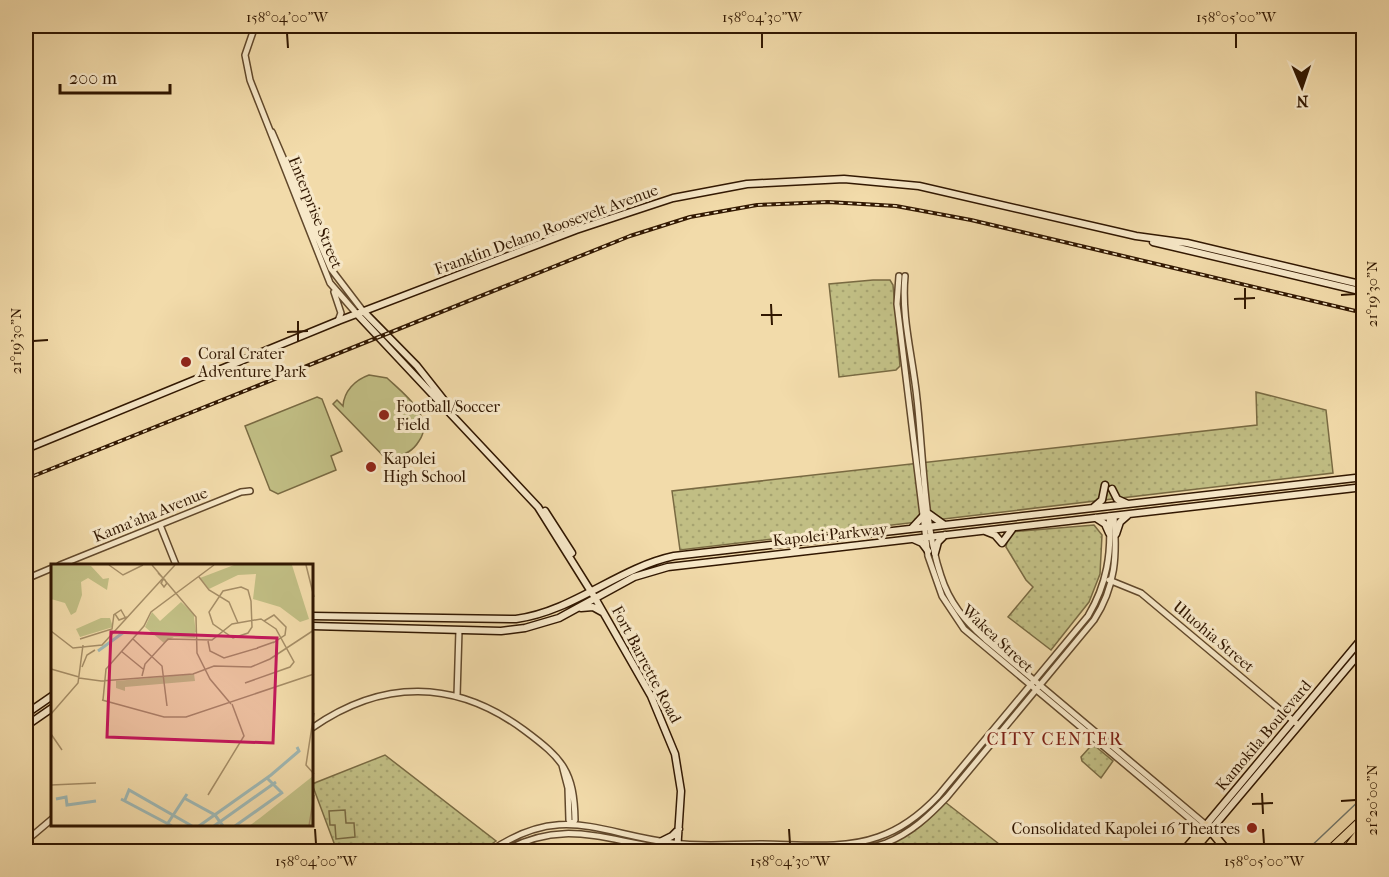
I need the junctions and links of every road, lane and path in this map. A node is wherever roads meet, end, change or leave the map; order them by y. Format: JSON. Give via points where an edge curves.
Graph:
{"nodes":[{"id":1,"x":255,"y":26,"type":"edge"},
{"id":2,"x":262,"y":113,"type":"junction"},
{"id":3,"x":1136,"y":236,"type":"junction"},
{"id":4,"x":329,"y":279,"type":"junction"},
{"id":5,"x":1364,"y":285,"type":"edge"},
{"id":6,"x":1364,"y":292,"type":"edge"},
{"id":7,"x":373,"y":308,"type":"junction"},
{"id":8,"x":360,"y":312,"type":"junction"},
{"id":9,"x":338,"y":321,"type":"junction"},
{"id":10,"x":373,"y":321,"type":"junction"},
{"id":11,"x":26,"y":449,"type":"edge"},
{"id":12,"x":1364,"y":477,"type":"edge"},
{"id":13,"x":1105,"y":485,"type":"dead end"},
{"id":14,"x":1364,"y":487,"type":"edge"},
{"id":15,"x":1273,"y":488,"type":"junction"},
{"id":16,"x":1112,"y":489,"type":"dead end"},
{"id":17,"x":250,"y":491,"type":"dead end"},
{"id":18,"x":1274,"y":498,"type":"junction"},
{"id":19,"x":1128,"y":504,"type":"junction"},
{"id":20,"x":1111,"y":506,"type":"junction"},
{"id":21,"x":1091,"y":508,"type":"junction"},
{"id":22,"x":927,"y":514,"type":"junction"},
{"id":23,"x":1130,"y":514,"type":"junction"},
{"id":24,"x":1111,"y":516,"type":"junction"},
{"id":25,"x":1095,"y":518,"type":"junction"},
{"id":26,"x":999,"y":519,"type":"junction"},
{"id":27,"x":160,"y":525,"type":"junction"},
{"id":28,"x":947,"y":525,"type":"junction"},
{"id":29,"x":928,"y":527,"type":"junction"},
{"id":30,"x":1014,"y":527,"type":"junction"},
{"id":31,"x":910,"y":529,"type":"junction"},
{"id":32,"x":1000,"y":529,"type":"junction"},
{"id":33,"x":985,"y":531,"type":"junction"},
{"id":34,"x":1113,"y":533,"type":"junction"},
{"id":35,"x":946,"y":535,"type":"junction"},
{"id":36,"x":929,"y":537,"type":"junction"},
{"id":37,"x":913,"y":539,"type":"junction"},
{"id":38,"x":931,"y":552,"type":"junction"},
{"id":39,"x":62,"y":564,"type":"edge"},
{"id":40,"x":176,"y":564,"type":"edge"},
{"id":41,"x":51,"y":568,"type":"edge"},
{"id":42,"x":578,"y":571,"type":"junction"},
{"id":43,"x":26,"y":579,"type":"edge"},
{"id":44,"x":1105,"y":579,"type":"junction"},
{"id":45,"x":1112,"y":581,"type":"junction"},
{"id":46,"x":593,"y":594,"type":"junction"},
{"id":47,"x":577,"y":600,"type":"junction"},
{"id":48,"x":577,"y":608,"type":"junction"},
{"id":49,"x":604,"y":613,"type":"junction"},
{"id":50,"x":314,"y":616,"type":"edge"},
{"id":51,"x":459,"y":620,"type":"junction"},
{"id":52,"x":314,"y":626,"type":"edge"},
{"id":53,"x":459,"y":630,"type":"junction"},
{"id":54,"x":1364,"y":636,"type":"edge"},
{"id":55,"x":1364,"y":648,"type":"edge"},
{"id":56,"x":1043,"y":670,"type":"junction"},
{"id":57,"x":1023,"y":672,"type":"junction"},
{"id":58,"x":1048,"y":676,"type":"junction"},
{"id":59,"x":1020,"y":678,"type":"junction"},
{"id":60,"x":1034,"y":681,"type":"junction"},
{"id":61,"x":1040,"y":685,"type":"junction"},
{"id":62,"x":1030,"y":686,"type":"junction"},
{"id":63,"x":1035,"y":691,"type":"junction"},
{"id":64,"x":1049,"y":693,"type":"junction"},
{"id":65,"x":1022,"y":695,"type":"junction"},
{"id":66,"x":457,"y":696,"type":"junction"},
{"id":67,"x":51,"y":697,"type":"edge"},
{"id":68,"x":1044,"y":698,"type":"junction"},
{"id":69,"x":1027,"y":701,"type":"junction"},
{"id":70,"x":51,"y":709,"type":"edge"},
{"id":71,"x":26,"y":714,"type":"edge"},
{"id":72,"x":324,"y":718,"type":"junction"},
{"id":73,"x":1293,"y":720,"type":"junction"},
{"id":74,"x":314,"y":722,"type":"edge"},
{"id":75,"x":1299,"y":725,"type":"junction"},
{"id":76,"x":26,"y":726,"type":"edge"},
{"id":77,"x":314,"y":726,"type":"edge"},
{"id":78,"x":1364,"y":818,"type":"edge"},
{"id":79,"x":51,"y":820,"type":"edge"},
{"id":80,"x":572,"y":824,"type":"junction"},
{"id":81,"x":1364,"y":827,"type":"edge"},
{"id":82,"x":679,"y":828,"type":"junction"},
{"id":83,"x":1205,"y":829,"type":"junction"},
{"id":84,"x":572,"y":832,"type":"junction"},
{"id":85,"x":1364,"y":834,"type":"edge"},
{"id":86,"x":26,"y":838,"type":"edge"},
{"id":87,"x":663,"y":847,"type":"edge"},
{"id":88,"x":677,"y":848,"type":"edge"},
{"id":89,"x":489,"y":852,"type":"edge"},
{"id":90,"x":503,"y":852,"type":"edge"},
{"id":91,"x":1183,"y":852,"type":"edge"},
{"id":92,"x":1192,"y":852,"type":"edge"},
{"id":93,"x":1228,"y":852,"type":"edge"},
{"id":94,"x":1328,"y":852,"type":"edge"},
{"id":95,"x":1347,"y":852,"type":"edge"}],
"edges":[{"from":1,"to":2,"type":"street","name":"Enterprise Street","via":[[245,61]]},
{"from":2,"to":4,"type":"street","name":"Enterprise Street"},
{"from":2,"to":8,"type":"street","name":"Enterprise Street","via":[[331,269]]},
{"from":3,"to":5,"type":"main road","name":"Franklin Delano Roosevelt Avenue","via":[[1187,243]]},
{"from":3,"to":6,"type":"main road","name":"Franklin Delano Roosevelt Avenue"},
{"from":3,"to":7,"type":"main road","name":"Franklin Delano Roosevelt Avenue","via":[[911,185],[844,179],[775,181],[707,190],[624,213]]},
{"from":4,"to":8,"type":"street","name":"Enterprise Street","via":[[338,294]]},
{"from":4,"to":9,"type":"street","via":[[341,311]]},
{"from":7,"to":8,"type":"main road","name":"Franklin Delano Roosevelt Avenue"},
{"from":7,"to":10,"type":"main road"},
{"from":8,"to":9,"type":"main road","name":"Franklin Delano Roosevelt Avenue"},
{"from":8,"to":10,"type":"main road","name":"Fort Barrette Road"},
{"from":8,"to":42,"type":"main road","name":"Fort Barrette Road","via":[[529,497]]},
{"from":9,"to":11,"type":"main road","name":"Franklin Delano Roosevelt Avenue"},
{"from":10,"to":46,"type":"main road","name":"Fort Barrette Road","via":[[541,505],[561,532]]},
{"from":12,"to":15,"type":"main road","name":"Kapolei Parkway"},
{"from":13,"to":21,"type":"main road","via":[[1102,500]]},
{"from":14,"to":18,"type":"main road","name":"Kapolei Parkway"},
{"from":15,"to":18,"type":"main road"},
{"from":15,"to":19,"type":"main road","name":"Kapolei Parkway"},
{"from":16,"to":19,"type":"main road","via":[[1117,499]]},
{"from":17,"to":27,"type":"street","name":"Kama'aha Avenue"},
{"from":18,"to":23,"type":"main road","name":"Kapolei Parkway"},
{"from":19,"to":20,"type":"main road","name":"Kapolei Parkway"},
{"from":20,"to":21,"type":"main road","name":"Kapolei Parkway"},
{"from":20,"to":24,"type":"main road"},
{"from":21,"to":26,"type":"main road","name":"Kapolei Parkway"},
{"from":22,"to":22,"type":"street","name":"Wakea Street","via":[[925,462],[902,276],[897,304]]},
{"from":22,"to":28,"type":"main road"},
{"from":22,"to":29,"type":"street","name":"Wakea Street"},
{"from":22,"to":31,"type":"main road"},
{"from":23,"to":24,"type":"main road","name":"Kapolei Parkway"},
{"from":23,"to":34,"type":"main road"},
{"from":24,"to":25,"type":"main road","name":"Kapolei Parkway"},
{"from":24,"to":34,"type":"street"},
{"from":25,"to":30,"type":"main road","name":"Kapolei Parkway"},
{"from":25,"to":34,"type":"main road"},
{"from":26,"to":28,"type":"main road","name":"Kapolei Parkway"},
{"from":26,"to":32,"type":"main road"},
{"from":27,"to":39,"type":"street","name":"Kama'aha Avenue"},
{"from":27,"to":40,"type":"street"},
{"from":28,"to":29,"type":"main road","name":"Kapolei Parkway"},
{"from":29,"to":31,"type":"main road","name":"Kapolei Parkway"},
{"from":29,"to":36,"type":"street","name":"Wakea Street"},
{"from":30,"to":32,"type":"main road","name":"Kapolei Parkway"},
{"from":30,"to":33,"type":"main road","via":[[1002,543]]},
{"from":31,"to":46,"type":"main road","name":"Kapolei Parkway","via":[[674,556],[636,568]]},
{"from":32,"to":33,"type":"main road","name":"Kapolei Parkway"},
{"from":33,"to":35,"type":"main road","name":"Kapolei Parkway"},
{"from":34,"to":44,"type":"street"},
{"from":34,"to":45,"type":"street","via":[[1116,562]]},
{"from":35,"to":36,"type":"main road","name":"Kapolei Parkway"},
{"from":35,"to":38,"type":"main road"},
{"from":36,"to":37,"type":"main road","name":"Kapolei Parkway"},
{"from":36,"to":38,"type":"street","name":"Wakea Street"},
{"from":37,"to":38,"type":"main road"},
{"from":37,"to":46,"type":"main road","name":"Kapolei Parkway","via":[[668,567]]},
{"from":38,"to":57,"type":"street","name":"Wakea Street","via":[[963,618]]},
{"from":38,"to":59,"type":"street","name":"Wakea Street","via":[[936,584],[952,615]]},
{"from":41,"to":43,"type":"street"},
{"from":42,"to":46,"type":"main road","name":"Fort Barrette Road"},
{"from":42,"to":47,"type":"main road","via":[[584,589]]},
{"from":44,"to":45,"type":"street","name":"Uluohia Street"},
{"from":44,"to":56,"type":"street","via":[[1088,616]]},
{"from":45,"to":58,"type":"street","via":[[1094,620]]},
{"from":45,"to":73,"type":"street","name":"Uluohia Street","via":[[1141,593]]},
{"from":46,"to":47,"type":"main road","name":"Kapolei Parkway"},
{"from":46,"to":48,"type":"main road","name":"Kapolei Parkway"},
{"from":46,"to":49,"type":"main road","name":"Fort Barrette Road"},
{"from":47,"to":51,"type":"main road","name":"Kapolei Parkway","via":[[524,618]]},
{"from":48,"to":49,"type":"main road","via":[[593,607]]},
{"from":48,"to":53,"type":"main road","name":"Kapolei Parkway","via":[[525,628]]},
{"from":49,"to":82,"type":"main road","name":"Fort Barrette Road","via":[[666,727],[680,776]]},
{"from":50,"to":51,"type":"main road","name":"Kapolei Parkway"},
{"from":51,"to":53,"type":"main road"},
{"from":52,"to":53,"type":"main road","name":"Kapolei Parkway"},
{"from":53,"to":66,"type":"street"},
{"from":54,"to":73,"type":"main road","name":"Kamokila Boulevard"},
{"from":55,"to":75,"type":"main road","name":"Kamokila Boulevard"},
{"from":56,"to":57,"type":"street","via":[[1034,674]]},
{"from":56,"to":60,"type":"street"},
{"from":57,"to":60,"type":"street","name":"Wakea Street"},
{"from":58,"to":61,"type":"street"},
{"from":58,"to":64,"type":"street"},
{"from":59,"to":62,"type":"street","name":"Wakea Street"},
{"from":59,"to":65,"type":"street"},
{"from":60,"to":61,"type":"street","name":"Wakea Street"},
{"from":60,"to":62,"type":"street"},
{"from":61,"to":63,"type":"street"},
{"from":61,"to":64,"type":"street","name":"Wakea Street"},
{"from":62,"to":63,"type":"street","name":"Wakea Street"},
{"from":62,"to":65,"type":"street"},
{"from":63,"to":68,"type":"street","name":"Wakea Street"},
{"from":63,"to":69,"type":"street"},
{"from":64,"to":83,"type":"street","name":"Wakea Street"},
{"from":65,"to":88,"type":"street","via":[[929,806],[886,834],[840,843]]},
{"from":66,"to":72,"type":"street","via":[[428,691],[389,693]]},
{"from":66,"to":80,"type":"street","via":[[505,716],[548,748],[562,765]]},
{"from":67,"to":71,"type":"main road"},
{"from":68,"to":69,"type":"street"},
{"from":68,"to":83,"type":"street","name":"Wakea Street"},
{"from":69,"to":88,"type":"street","via":[[932,812],[891,841],[843,851]]},
{"from":70,"to":76,"type":"main road"},
{"from":72,"to":74,"type":"street"},
{"from":72,"to":77,"type":"street"},
{"from":73,"to":75,"type":"street","name":"Uluohia Street"},
{"from":73,"to":83,"type":"main road","name":"Kamokila Boulevard"},
{"from":75,"to":83,"type":"main road","name":"Kamokila Boulevard"},
{"from":78,"to":94,"type":"highway"},
{"from":79,"to":86,"type":"street"},
{"from":80,"to":84,"type":"street"},
{"from":80,"to":87,"type":"street","via":[[598,826]]},
{"from":80,"to":89,"type":"street","via":[[528,831]]},
{"from":81,"to":95,"type":"highway"},
{"from":82,"to":87,"type":"main road"},
{"from":82,"to":88,"type":"main road","name":"Fort Barrette Road"},
{"from":83,"to":91,"type":"main road","name":"Kamokila Boulevard"},
{"from":83,"to":92,"type":"main road","name":"Kamokila Boulevard"},
{"from":83,"to":93,"type":"main road","name":"Wakea Street"},
{"from":84,"to":87,"type":"street"},
{"from":84,"to":90,"type":"street","via":[[539,837]]},
{"from":85,"to":95,"type":"highway"},
{"from":87,"to":88,"type":"street"}]}
